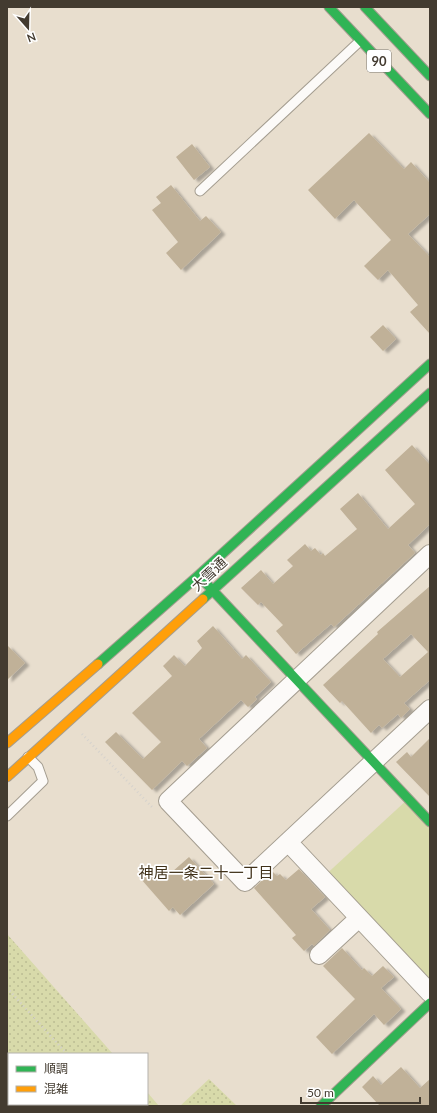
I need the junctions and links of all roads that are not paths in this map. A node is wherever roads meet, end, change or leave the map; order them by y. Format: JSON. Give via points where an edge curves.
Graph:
{"nodes":[{"id":1,"x":328,"y":7,"type":"edge"},
{"id":2,"x":364,"y":7,"type":"edge"},
{"id":3,"x":360,"y":41,"type":"junction"},
{"id":4,"x":430,"y":76,"type":"edge"},
{"id":5,"x":430,"y":114,"type":"edge"},
{"id":6,"x":200,"y":191,"type":"dead end"},
{"id":7,"x":430,"y":364,"type":"edge"},
{"id":8,"x":430,"y":393,"type":"edge"},
{"id":9,"x":430,"y":554,"type":"edge"},
{"id":10,"x":199,"y":575,"type":"junction"},
{"id":11,"x":212,"y":591,"type":"junction"},
{"id":12,"x":296,"y":680,"type":"junction"},
{"id":13,"x":430,"y":709,"type":"edge"},
{"id":14,"x":7,"y":743,"type":"edge"},
{"id":15,"x":28,"y":757,"type":"junction"},
{"id":16,"x":374,"y":761,"type":"junction"},
{"id":17,"x":7,"y":777,"type":"edge"},
{"id":18,"x":7,"y":816,"type":"edge"},
{"id":19,"x":430,"y":822,"type":"edge"},
{"id":20,"x":288,"y":842,"type":"junction"},
{"id":21,"x":359,"y":918,"type":"junction"},
{"id":22,"x":319,"y":956,"type":"dead end"},
{"id":23,"x":430,"y":993,"type":"edge"},
{"id":24,"x":430,"y":1003,"type":"edge"},
{"id":25,"x":321,"y":1106,"type":"edge"}],
"edges":[{"from":1,"to":3,"type":"street","number":"90"},
{"from":2,"to":4,"type":"street","number":"90"},
{"from":3,"to":5,"type":"street","number":"90"},
{"from":3,"to":6,"type":"lane"},
{"from":7,"to":10,"type":"street","name":"大雪通"},
{"from":8,"to":11,"type":"street","name":"大雪通"},
{"from":9,"to":12,"type":"street"},
{"from":10,"to":11,"type":"street"},
{"from":10,"to":14,"type":"street","name":"大雪通"},
{"from":11,"to":12,"type":"street"},
{"from":11,"to":15,"type":"street","name":"大雪通"},
{"from":12,"to":16,"type":"street"},
{"from":12,"to":20,"type":"street","via":[[168,801],[244,882]]},
{"from":13,"to":16,"type":"street"},
{"from":15,"to":17,"type":"street","name":"大雪通"},
{"from":15,"to":18,"type":"lane","via":[[38,767],[43,781]]},
{"from":16,"to":19,"type":"street"},
{"from":16,"to":20,"type":"street"},
{"from":20,"to":21,"type":"street"},
{"from":21,"to":22,"type":"street"},
{"from":21,"to":23,"type":"street"},
{"from":24,"to":25,"type":"street"}]}
